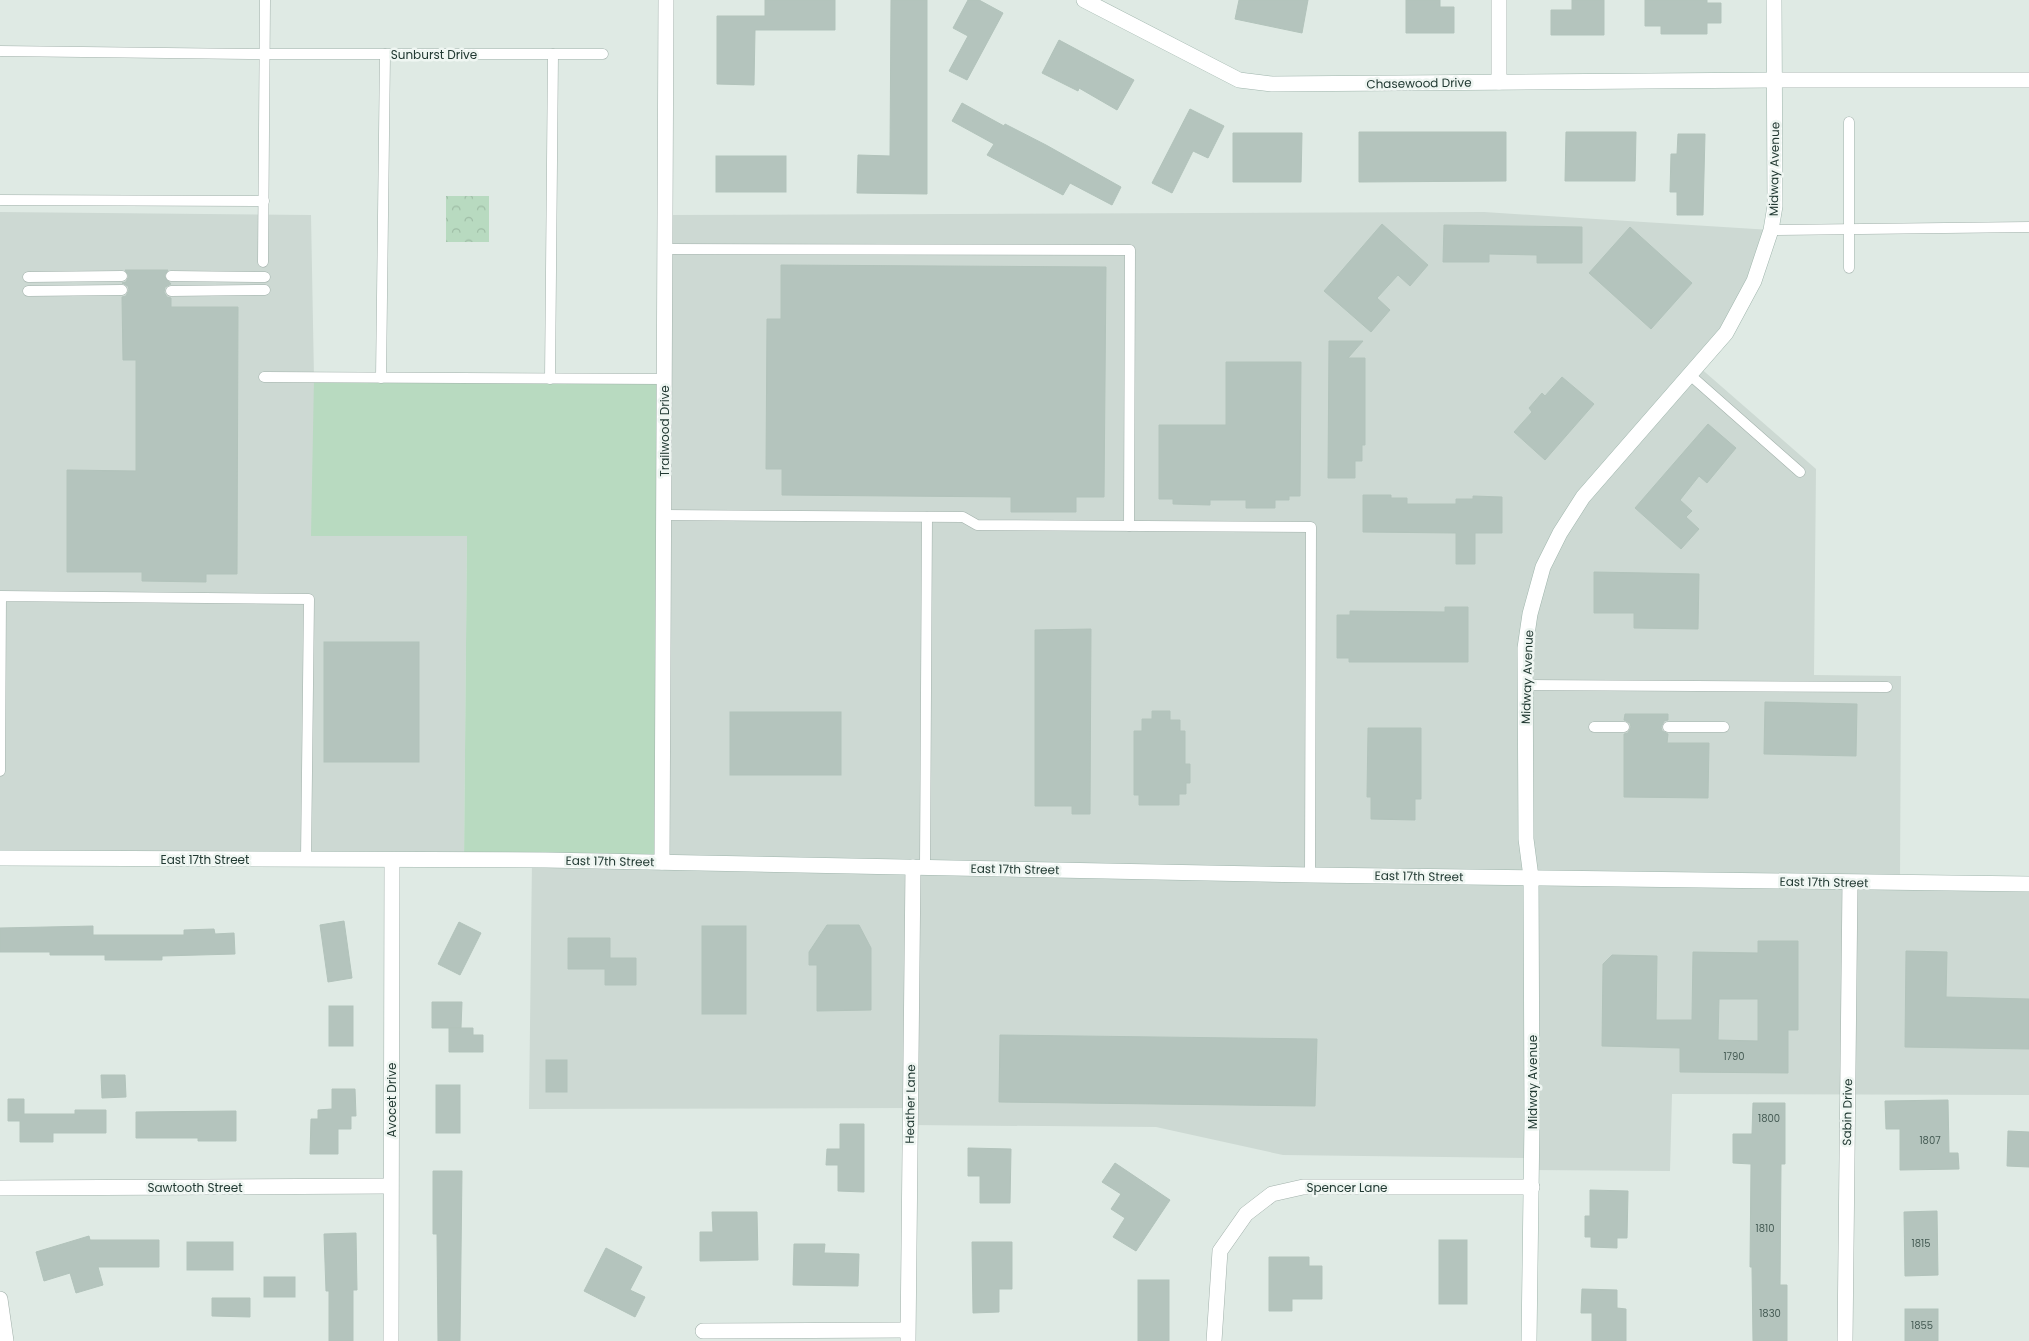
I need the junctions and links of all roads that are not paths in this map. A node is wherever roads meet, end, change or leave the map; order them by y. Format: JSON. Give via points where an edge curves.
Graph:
{"nodes":[{"id":1,"x":265,"y":0,"type":"edge"},
{"id":2,"x":666,"y":0,"type":"edge"},
{"id":3,"x":1084,"y":0,"type":"edge"},
{"id":4,"x":1499,"y":0,"type":"edge"},
{"id":5,"x":1774,"y":0,"type":"edge"},
{"id":6,"x":0,"y":50,"type":"edge"},
{"id":7,"x":265,"y":54,"type":"junction"},
{"id":8,"x":385,"y":54,"type":"junction"},
{"id":9,"x":553,"y":54,"type":"junction"},
{"id":10,"x":604,"y":54,"type":"dead end"},
{"id":11,"x":1774,"y":80,"type":"junction"},
{"id":12,"x":2029,"y":80,"type":"edge"},
{"id":13,"x":1499,"y":82,"type":"junction"},
{"id":14,"x":1849,"y":122,"type":"dead end"},
{"id":15,"x":0,"y":200,"type":"edge"},
{"id":16,"x":264,"y":201,"type":"junction"},
{"id":17,"x":2029,"y":227,"type":"edge"},
{"id":18,"x":1849,"y":229,"type":"junction"},
{"id":19,"x":1771,"y":230,"type":"junction"},
{"id":20,"x":665,"y":249,"type":"junction"},
{"id":21,"x":264,"y":262,"type":"dead end"},
{"id":22,"x":1849,"y":268,"type":"dead end"},
{"id":23,"x":28,"y":276,"type":"dead end"},
{"id":24,"x":122,"y":276,"type":"dead end"},
{"id":25,"x":171,"y":276,"type":"dead end"},
{"id":26,"x":265,"y":277,"type":"dead end"},
{"id":27,"x":122,"y":290,"type":"dead end"},
{"id":28,"x":265,"y":290,"type":"dead end"},
{"id":29,"x":28,"y":291,"type":"dead end"},
{"id":30,"x":171,"y":291,"type":"dead end"},
{"id":31,"x":1690,"y":375,"type":"junction"},
{"id":32,"x":264,"y":378,"type":"dead end"},
{"id":33,"x":382,"y":378,"type":"junction"},
{"id":34,"x":550,"y":379,"type":"junction"},
{"id":35,"x":664,"y":379,"type":"junction"},
{"id":36,"x":1800,"y":472,"type":"dead end"},
{"id":37,"x":664,"y":515,"type":"junction"},
{"id":38,"x":927,"y":517,"type":"junction"},
{"id":39,"x":1129,"y":526,"type":"junction"},
{"id":40,"x":1525,"y":684,"type":"junction"},
{"id":41,"x":1887,"y":687,"type":"dead end"},
{"id":42,"x":1594,"y":727,"type":"dead end"},
{"id":43,"x":1624,"y":727,"type":"dead end"},
{"id":44,"x":1668,"y":727,"type":"dead end"},
{"id":45,"x":1724,"y":728,"type":"dead end"},
{"id":46,"x":0,"y":771,"type":"edge"},
{"id":47,"x":0,"y":858,"type":"edge"},
{"id":48,"x":306,"y":859,"type":"junction"},
{"id":49,"x":392,"y":860,"type":"junction"},
{"id":50,"x":662,"y":862,"type":"junction"},
{"id":51,"x":919,"y":867,"type":"junction"},
{"id":52,"x":1310,"y":875,"type":"junction"},
{"id":53,"x":1531,"y":877,"type":"junction"},
{"id":54,"x":1850,"y":883,"type":"junction"},
{"id":55,"x":2029,"y":884,"type":"edge"},
{"id":56,"x":390,"y":1186,"type":"junction"},
{"id":57,"x":1532,"y":1187,"type":"junction"},
{"id":58,"x":0,"y":1188,"type":"edge"},
{"id":59,"x":0,"y":1299,"type":"edge"},
{"id":60,"x":703,"y":1331,"type":"dead end"},
{"id":61,"x":907,"y":1335,"type":"edge"},
{"id":62,"x":6,"y":1341,"type":"edge"},
{"id":63,"x":391,"y":1341,"type":"edge"},
{"id":64,"x":1214,"y":1341,"type":"edge"},
{"id":65,"x":1529,"y":1341,"type":"edge"},
{"id":66,"x":1845,"y":1341,"type":"edge"}],
"edges":[{"from":1,"to":7,"type":"lane"},
{"from":2,"to":20,"type":"street","name":"Trailwood Drive"},
{"from":3,"to":13,"type":"street","name":"Chasewood Drive","via":[[1239,80],[1272,84]]},
{"from":4,"to":13,"type":"street"},
{"from":5,"to":11,"type":"street","name":"Midway Avenue"},
{"from":6,"to":7,"type":"lane","name":"Sunburst Drive"},
{"from":7,"to":8,"type":"lane","name":"Sunburst Drive"},
{"from":7,"to":16,"type":"lane"},
{"from":8,"to":9,"type":"lane","name":"Sunburst Drive"},
{"from":8,"to":33,"type":"lane"},
{"from":9,"to":10,"type":"lane","name":"Sunburst Drive"},
{"from":9,"to":34,"type":"lane"},
{"from":11,"to":12,"type":"street","name":"Chasewood Drive"},
{"from":11,"to":13,"type":"street","name":"Chasewood Drive"},
{"from":11,"to":19,"type":"street","name":"Midway Avenue","via":[[1775,206]]},
{"from":14,"to":18,"type":"lane"},
{"from":15,"to":16,"type":"lane"},
{"from":16,"to":21,"type":"lane"},
{"from":17,"to":18,"type":"lane"},
{"from":18,"to":19,"type":"lane"},
{"from":18,"to":22,"type":"lane"},
{"from":19,"to":31,"type":"street","name":"Midway Avenue","via":[[1754,281],[1726,333]]},
{"from":20,"to":35,"type":"street","name":"Trailwood Drive"},
{"from":20,"to":39,"type":"lane","via":[[1130,250]]},
{"from":23,"to":24,"type":"lane"},
{"from":25,"to":26,"type":"lane"},
{"from":27,"to":29,"type":"lane"},
{"from":28,"to":30,"type":"lane"},
{"from":31,"to":36,"type":"lane"},
{"from":31,"to":40,"type":"street","name":"Midway Avenue","via":[[1583,497],[1560,533],[1543,567],[1530,614],[1525,648]]},
{"from":32,"to":33,"type":"lane"},
{"from":33,"to":34,"type":"lane"},
{"from":34,"to":35,"type":"lane"},
{"from":35,"to":37,"type":"street","name":"Trailwood Drive"},
{"from":37,"to":38,"type":"lane"},
{"from":37,"to":50,"type":"street","name":"Trailwood Drive"},
{"from":38,"to":39,"type":"lane","via":[[963,517],[977,525]]},
{"from":38,"to":51,"type":"lane"},
{"from":39,"to":52,"type":"lane","via":[[1311,527]]},
{"from":40,"to":41,"type":"lane"},
{"from":40,"to":53,"type":"street","name":"Midway Avenue","via":[[1526,839]]},
{"from":42,"to":43,"type":"lane"},
{"from":44,"to":45,"type":"lane"},
{"from":46,"to":48,"type":"lane","via":[[2,596],[309,599]]},
{"from":47,"to":48,"type":"street","name":"East 17th Street"},
{"from":48,"to":49,"type":"street","name":"East 17th Street"},
{"from":49,"to":50,"type":"street","name":"East 17th Street"},
{"from":49,"to":56,"type":"street","name":"Avocet Drive"},
{"from":50,"to":51,"type":"street","name":"East 17th Street"},
{"from":51,"to":52,"type":"street","name":"East 17th Street"},
{"from":51,"to":61,"type":"street","name":"Heather Lane"},
{"from":52,"to":53,"type":"street","name":"East 17th Street"},
{"from":53,"to":54,"type":"street","name":"East 17th Street"},
{"from":53,"to":57,"type":"street","name":"Midway Avenue"},
{"from":54,"to":55,"type":"street","name":"East 17th Street"},
{"from":54,"to":66,"type":"street","name":"Sabin Drive"},
{"from":56,"to":58,"type":"street","name":"Sawtooth Street"},
{"from":56,"to":63,"type":"street","name":"Avocet Drive"},
{"from":57,"to":64,"type":"street","name":"Spencer Lane","via":[[1303,1187],[1272,1194],[1246,1214],[1220,1252]]},
{"from":57,"to":65,"type":"street","name":"Midway Avenue"},
{"from":59,"to":62,"type":"street"},
{"from":60,"to":61,"type":"street"}]}
